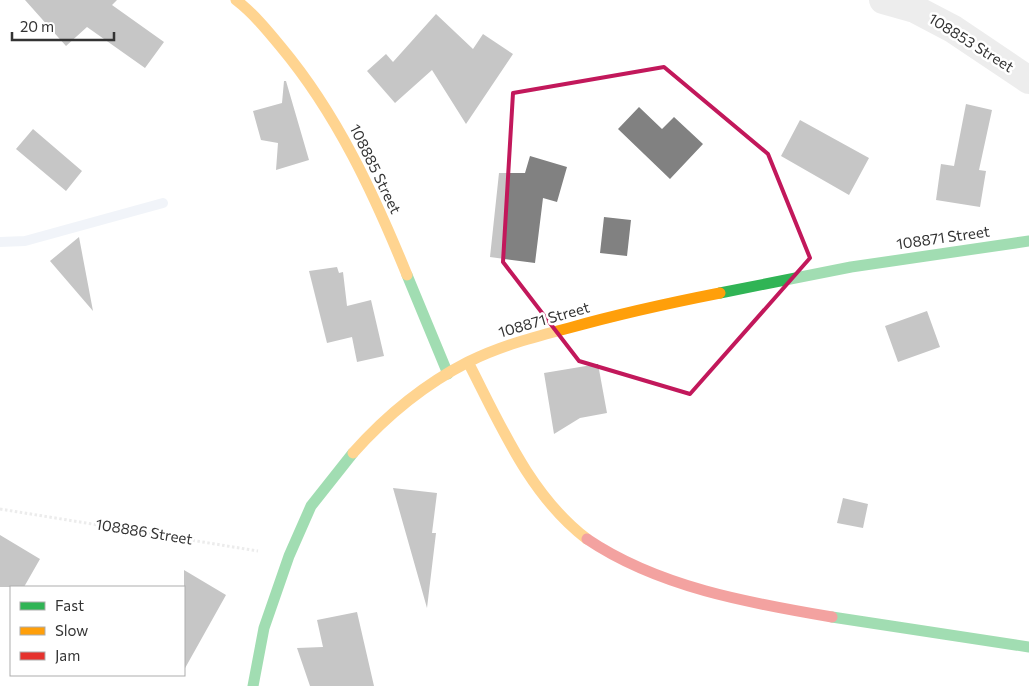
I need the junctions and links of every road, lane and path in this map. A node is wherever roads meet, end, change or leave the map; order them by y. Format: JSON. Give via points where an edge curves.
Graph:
{"nodes":[{"id":1,"x":236,"y":0,"type":"edge"},
{"id":2,"x":883,"y":0,"type":"edge"},
{"id":3,"x":1029,"y":80,"type":"edge"},
{"id":4,"x":1029,"y":240,"type":"edge"},
{"id":5,"x":468,"y":362,"type":"junction"},
{"id":6,"x":448,"y":374,"type":"junction"},
{"id":7,"x":0,"y":509,"type":"edge"},
{"id":8,"x":289,"y":556,"type":"junction"},
{"id":9,"x":1029,"y":647,"type":"edge"},
{"id":10,"x":254,"y":686,"type":"edge"}],
"edges":[{"from":1,"to":6,"type":"street","name":"108885 Street","via":[[291,56],[342,132]]},
{"from":2,"to":3,"type":"street","name":"108853 Street","via":[[915,9],[953,29]]},
{"from":4,"to":5,"type":"street","name":"108871 Street","via":[[850,267],[634,310],[515,342]]},
{"from":5,"to":6,"type":"street","name":"108871 Street"},
{"from":5,"to":9,"type":"street","via":[[526,470],[573,528],[598,548],[663,577],[723,597],[895,628]]},
{"from":6,"to":8,"type":"street","name":"108871 Street","via":[[417,394],[372,432],[332,477],[311,506]]},
{"from":7,"to":8,"type":"path","name":"108886 Street"},
{"from":8,"to":10,"type":"street","name":"108871 Street","via":[[264,628]]}]}
